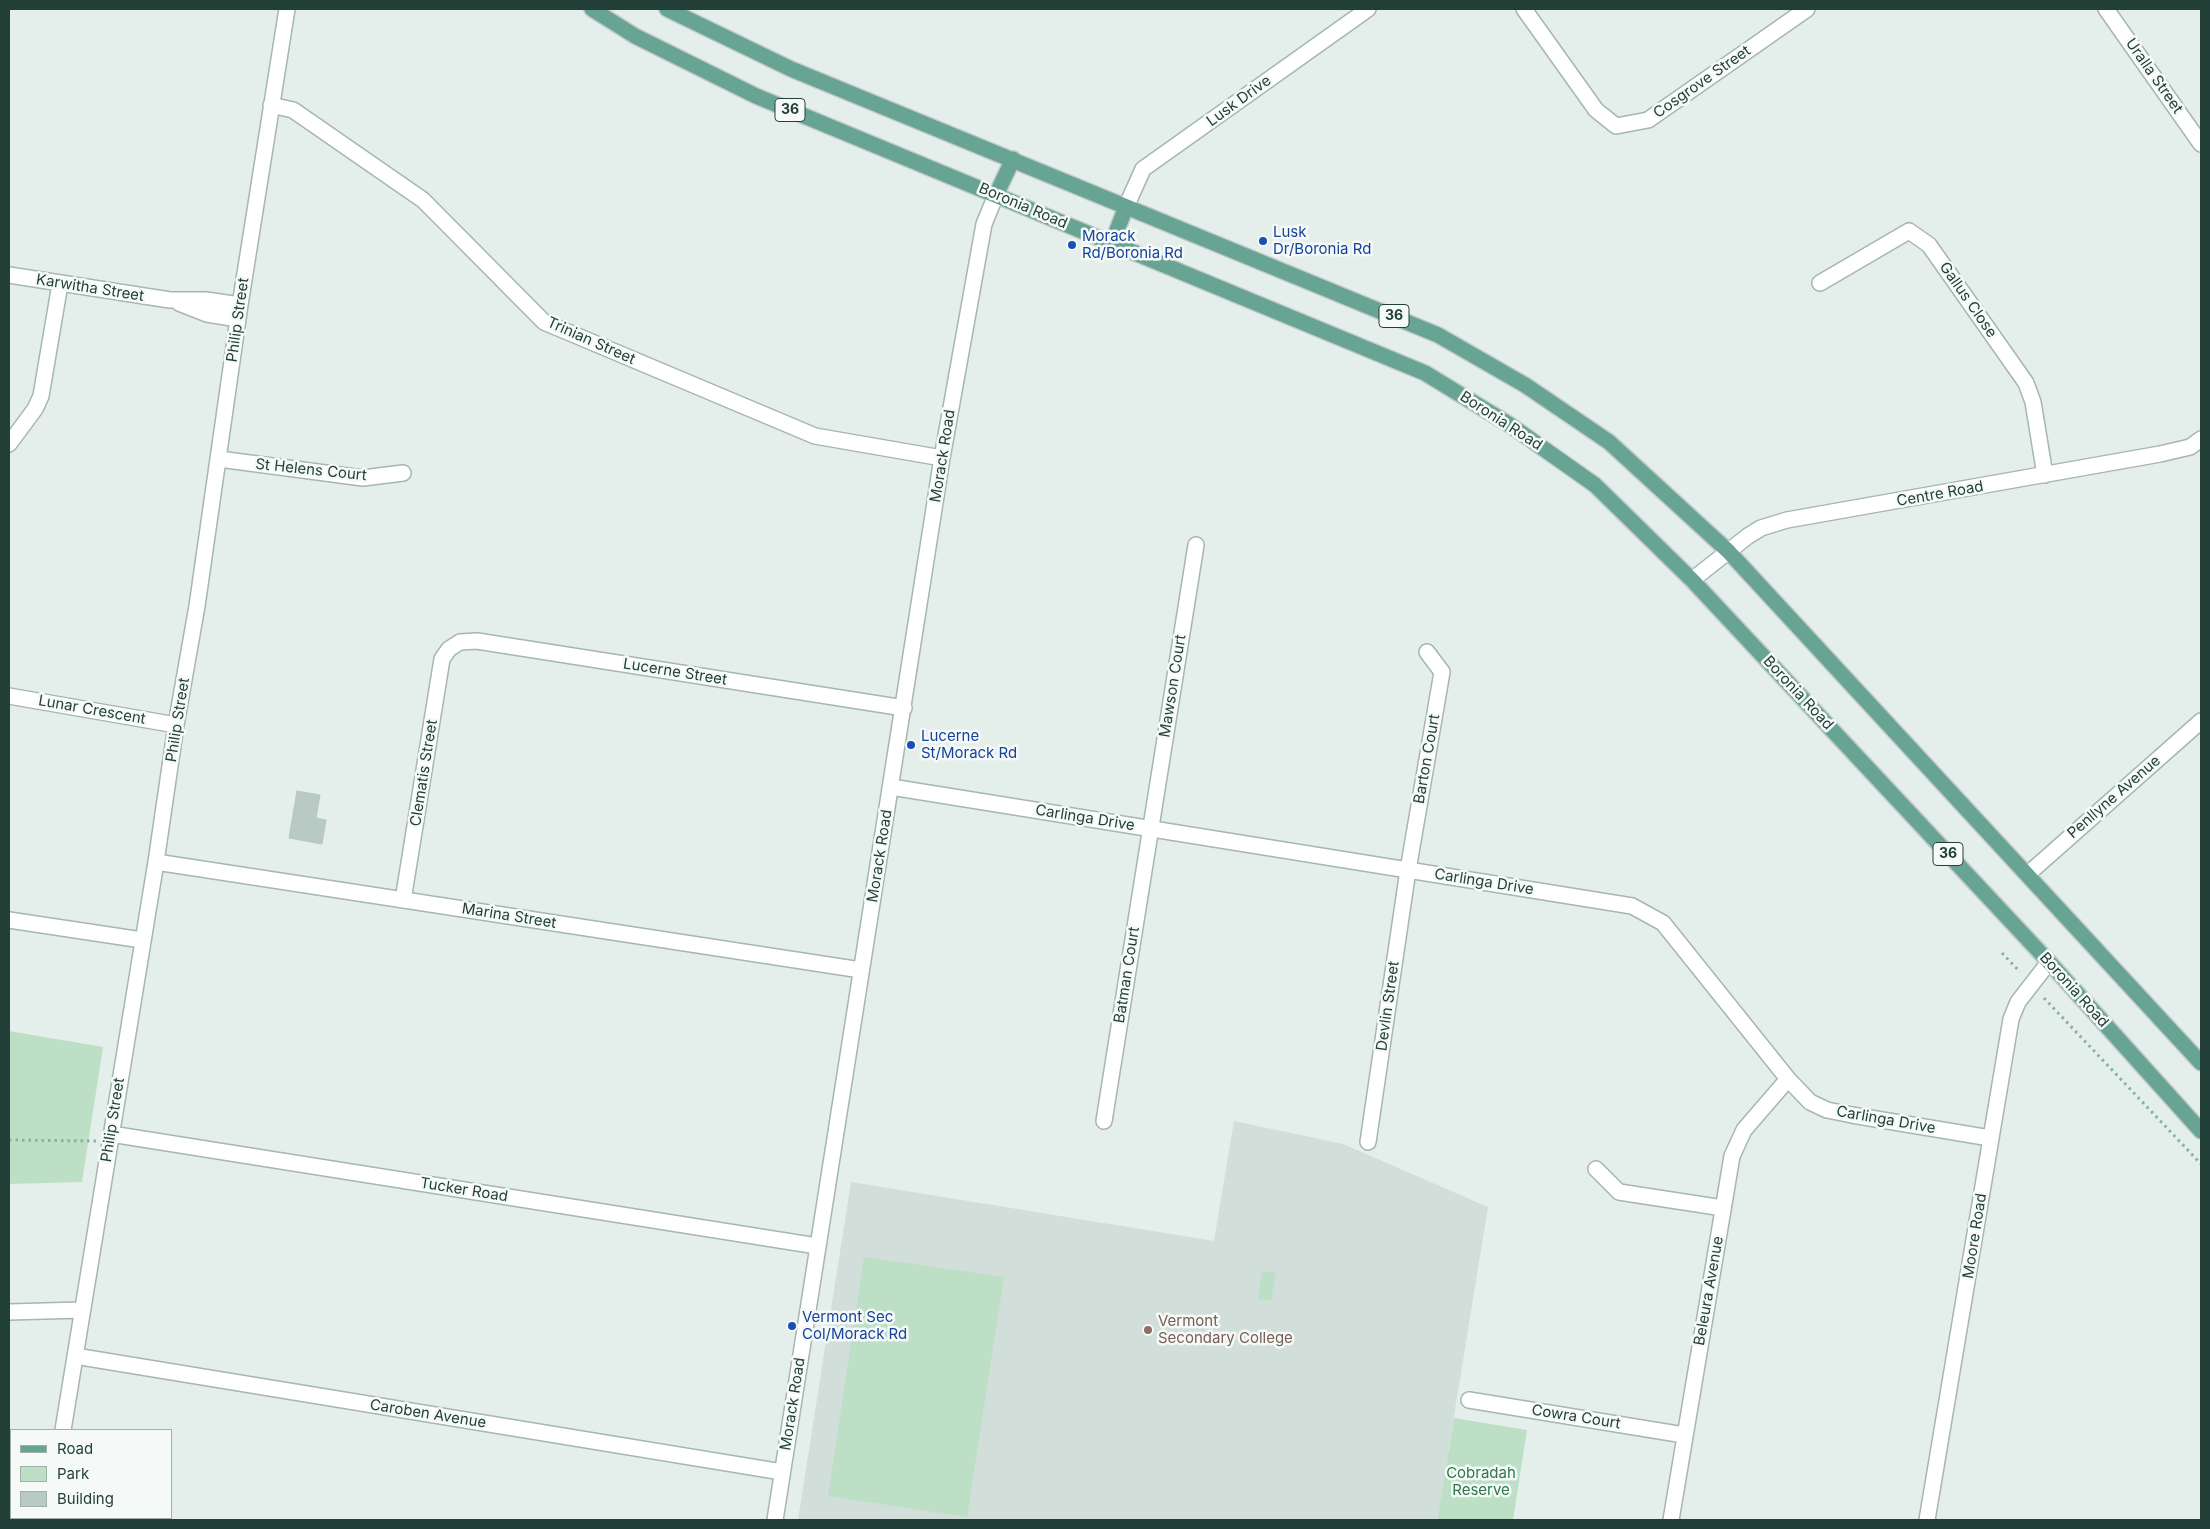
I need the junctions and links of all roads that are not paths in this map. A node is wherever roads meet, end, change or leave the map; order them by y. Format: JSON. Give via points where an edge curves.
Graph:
{"nodes":[{"id":1,"x":287,"y":9,"type":"edge"},
{"id":2,"x":592,"y":9,"type":"edge"},
{"id":3,"x":667,"y":9,"type":"edge"},
{"id":4,"x":1368,"y":9,"type":"edge"},
{"id":5,"x":1524,"y":9,"type":"edge"},
{"id":6,"x":1807,"y":9,"type":"edge"},
{"id":7,"x":2106,"y":9,"type":"edge"},
{"id":8,"x":271,"y":105,"type":"junction"},
{"id":9,"x":2201,"y":144,"type":"edge"},
{"id":10,"x":1013,"y":159,"type":"junction"},
{"id":11,"x":996,"y":195,"type":"junction"},
{"id":12,"x":1126,"y":207,"type":"junction"},
{"id":13,"x":1112,"y":243,"type":"junction"},
{"id":14,"x":9,"y":275,"type":"edge"},
{"id":15,"x":1820,"y":283,"type":"dead end"},
{"id":16,"x":60,"y":284,"type":"junction"},
{"id":17,"x":239,"y":312,"type":"junction"},
{"id":18,"x":2201,"y":440,"type":"edge"},
{"id":19,"x":9,"y":444,"type":"edge"},
{"id":20,"x":942,"y":458,"type":"junction"},
{"id":21,"x":219,"y":459,"type":"junction"},
{"id":22,"x":402,"y":473,"type":"dead end"},
{"id":23,"x":2045,"y":476,"type":"junction"},
{"id":24,"x":1196,"y":545,"type":"dead end"},
{"id":25,"x":1728,"y":551,"type":"junction"},
{"id":26,"x":1692,"y":580,"type":"junction"},
{"id":27,"x":449,"y":649,"type":"joint"},
{"id":28,"x":1427,"y":652,"type":"dead end"},
{"id":29,"x":9,"y":696,"type":"edge"},
{"id":30,"x":904,"y":708,"type":"junction"},
{"id":31,"x":2201,"y":721,"type":"edge"},
{"id":32,"x":176,"y":725,"type":"junction"},
{"id":33,"x":891,"y":787,"type":"junction"},
{"id":34,"x":1149,"y":828,"type":"junction"},
{"id":35,"x":156,"y":862,"type":"junction"},
{"id":36,"x":1408,"y":870,"type":"junction"},
{"id":37,"x":2028,"y":874,"type":"junction"},
{"id":38,"x":403,"y":900,"type":"junction"},
{"id":39,"x":9,"y":920,"type":"edge"},
{"id":40,"x":142,"y":940,"type":"junction"},
{"id":41,"x":2049,"y":962,"type":"junction"},
{"id":42,"x":861,"y":970,"type":"junction"},
{"id":43,"x":2201,"y":1063,"type":"edge"},
{"id":44,"x":1788,"y":1079,"type":"junction"},
{"id":45,"x":1104,"y":1121,"type":"dead end"},
{"id":46,"x":2201,"y":1131,"type":"edge"},
{"id":47,"x":110,"y":1138,"type":"junction"},
{"id":48,"x":1990,"y":1138,"type":"junction"},
{"id":49,"x":1368,"y":1142,"type":"dead end"},
{"id":50,"x":1596,"y":1169,"type":"dead end"},
{"id":51,"x":1723,"y":1208,"type":"junction"},
{"id":52,"x":818,"y":1246,"type":"junction"},
{"id":53,"x":81,"y":1310,"type":"junction"},
{"id":54,"x":9,"y":1312,"type":"edge"},
{"id":55,"x":75,"y":1356,"type":"junction"},
{"id":56,"x":1469,"y":1400,"type":"dead end"},
{"id":57,"x":63,"y":1429,"type":"edge"},
{"id":58,"x":1684,"y":1435,"type":"junction"},
{"id":59,"x":782,"y":1472,"type":"junction"},
{"id":60,"x":775,"y":1520,"type":"edge"},
{"id":61,"x":1671,"y":1520,"type":"edge"},
{"id":62,"x":1927,"y":1520,"type":"edge"}],
"edges":[{"from":1,"to":8,"type":"street","name":"Philip Street"},
{"from":2,"to":11,"type":"main road","name":"Boronia Road","number":"36","via":[[635,36],[756,96]]},
{"from":3,"to":10,"type":"main road","number":"36","via":[[791,69]]},
{"from":4,"to":12,"type":"street","name":"Lusk Drive","via":[[1143,169]]},
{"from":5,"to":6,"type":"street","name":"Cosgrove Street","via":[[1596,110],[1616,126],[1648,120]]},
{"from":7,"to":9,"type":"street","name":"Uralla Street"},
{"from":8,"to":17,"type":"street","name":"Philip Street"},
{"from":8,"to":20,"type":"street","name":"Trinian Street","via":[[293,110],[423,200],[544,322],[816,436]]},
{"from":10,"to":11,"type":"main road"},
{"from":10,"to":12,"type":"main road","number":"36"},
{"from":11,"to":13,"type":"main road","name":"Boronia Road","number":"36"},
{"from":11,"to":20,"type":"street","name":"Morack Road","via":[[984,224]]},
{"from":12,"to":13,"type":"main road"},
{"from":12,"to":25,"type":"main road","number":"36","via":[[1446,339],[1525,385],[1610,442]]},
{"from":13,"to":26,"type":"main road","name":"Boronia Road","number":"36","via":[[1425,373],[1510,425],[1594,485]]},
{"from":14,"to":16,"type":"street","name":"Karwitha Street"},
{"from":15,"to":23,"type":"street","name":"Gallus Close","via":[[1909,231],[1929,245],[2026,383],[2034,402]]},
{"from":16,"to":17,"type":"street","name":"Karwitha Street","via":[[170,300],[206,300]]},
{"from":16,"to":19,"type":"street","via":[[41,396]]},
{"from":17,"to":21,"type":"street","name":"Philip Street"},
{"from":18,"to":23,"type":"street","name":"Centre Road","via":[[2190,447]]},
{"from":20,"to":30,"type":"street","name":"Morack Road"},
{"from":21,"to":22,"type":"street","name":"St Helens Court","via":[[363,478]]},
{"from":21,"to":32,"type":"street","name":"Philip Street"},
{"from":23,"to":25,"type":"street","name":"Centre Road","via":[[1787,520],[1761,528]]},
{"from":24,"to":34,"type":"street","name":"Mawson Court"},
{"from":25,"to":26,"type":"street","name":"Centre Road"},
{"from":25,"to":37,"type":"main road","number":"36"},
{"from":26,"to":41,"type":"main road","name":"Boronia Road","number":"36"},
{"from":27,"to":30,"type":"street","name":"Lucerne Street","via":[[460,642],[477,641]]},
{"from":27,"to":38,"type":"street","name":"Clematis Street","via":[[442,659]]},
{"from":28,"to":36,"type":"street","name":"Barton Court","via":[[1442,672]]},
{"from":29,"to":32,"type":"street","name":"Lunar Crescent"},
{"from":30,"to":33,"type":"street","name":"Morack Road"},
{"from":31,"to":37,"type":"street","name":"Penllyne Avenue"},
{"from":32,"to":35,"type":"street","name":"Philip Street"},
{"from":33,"to":34,"type":"street","name":"Carlinga Drive"},
{"from":33,"to":42,"type":"street","name":"Morack Road"},
{"from":34,"to":36,"type":"street","name":"Carlinga Drive"},
{"from":34,"to":45,"type":"street","name":"Batman Court"},
{"from":35,"to":38,"type":"street","name":"Marina Street"},
{"from":35,"to":40,"type":"street","name":"Philip Street"},
{"from":36,"to":44,"type":"street","name":"Carlinga Drive","via":[[1632,906],[1663,923]]},
{"from":36,"to":49,"type":"street","name":"Devlin Street"},
{"from":37,"to":43,"type":"main road","number":"36"},
{"from":38,"to":42,"type":"street","name":"Marina Street"},
{"from":39,"to":40,"type":"street"},
{"from":40,"to":47,"type":"street","name":"Philip Street"},
{"from":41,"to":46,"type":"main road","name":"Boronia Road","number":"36"},
{"from":41,"to":48,"type":"street","name":"Moore Road","via":[[2018,1002],[2011,1019]]},
{"from":42,"to":52,"type":"street","name":"Morack Road"},
{"from":44,"to":48,"type":"street","name":"Carlinga Drive","via":[[1810,1102],[1827,1110]]},
{"from":44,"to":51,"type":"street","name":"Beleura Avenue","via":[[1744,1130],[1732,1156]]},
{"from":47,"to":52,"type":"street","name":"Tucker Road"},
{"from":47,"to":53,"type":"street","name":"Philip Street"},
{"from":48,"to":62,"type":"street","name":"Moore Road"},
{"from":50,"to":51,"type":"street","via":[[1618,1192]]},
{"from":51,"to":58,"type":"street","name":"Beleura Avenue"},
{"from":52,"to":59,"type":"street","name":"Morack Road"},
{"from":53,"to":54,"type":"street"},
{"from":53,"to":55,"type":"street","name":"Philip Street"},
{"from":55,"to":57,"type":"street","name":"Philip Street"},
{"from":55,"to":59,"type":"street","name":"Caroben Avenue"},
{"from":56,"to":58,"type":"street","name":"Cowra Court"},
{"from":58,"to":61,"type":"street","name":"Beleura Avenue"},
{"from":59,"to":60,"type":"street","name":"Morack Road"}]}
